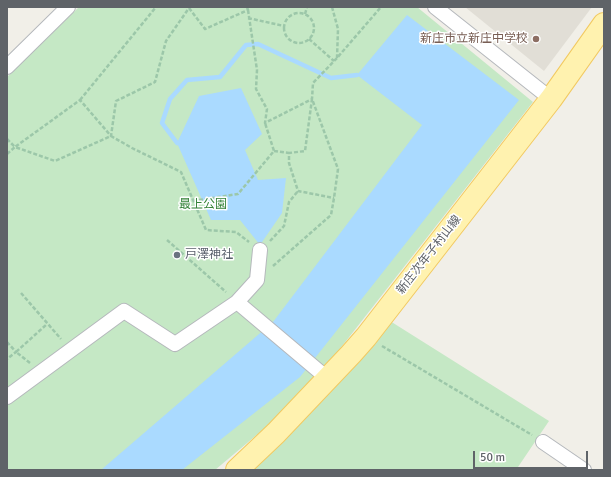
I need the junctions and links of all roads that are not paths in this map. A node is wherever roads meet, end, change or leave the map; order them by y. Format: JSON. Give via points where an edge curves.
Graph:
{"nodes":[{"id":1,"x":68,"y":7,"type":"edge"},
{"id":2,"x":435,"y":7,"type":"edge"},
{"id":3,"x":604,"y":24,"type":"edge"},
{"id":4,"x":7,"y":67,"type":"edge"},
{"id":5,"x":551,"y":98,"type":"junction"},
{"id":6,"x":260,"y":250,"type":"road end"},
{"id":7,"x":237,"y":302,"type":"junction"},
{"id":8,"x":327,"y":378,"type":"junction"},
{"id":9,"x":7,"y":396,"type":"edge"},
{"id":10,"x":543,"y":442,"type":"road end"},
{"id":11,"x":237,"y":470,"type":"edge"},
{"id":12,"x":584,"y":470,"type":"edge"}],
"edges":[{"from":1,"to":4,"type":"street"},
{"from":2,"to":5,"type":"street"},
{"from":3,"to":5,"type":"main road","name":"新庄次年子村山線"},
{"from":5,"to":8,"type":"main road","name":"新庄次年子村山線","via":[[366,337]]},
{"from":6,"to":7,"type":"street","via":[[258,280]]},
{"from":7,"to":8,"type":"street"},
{"from":7,"to":9,"type":"street","via":[[175,344],[124,311]]},
{"from":8,"to":11,"type":"main road","name":"新庄次年子村山線","via":[[276,433]]},
{"from":10,"to":12,"type":"street"}]}
